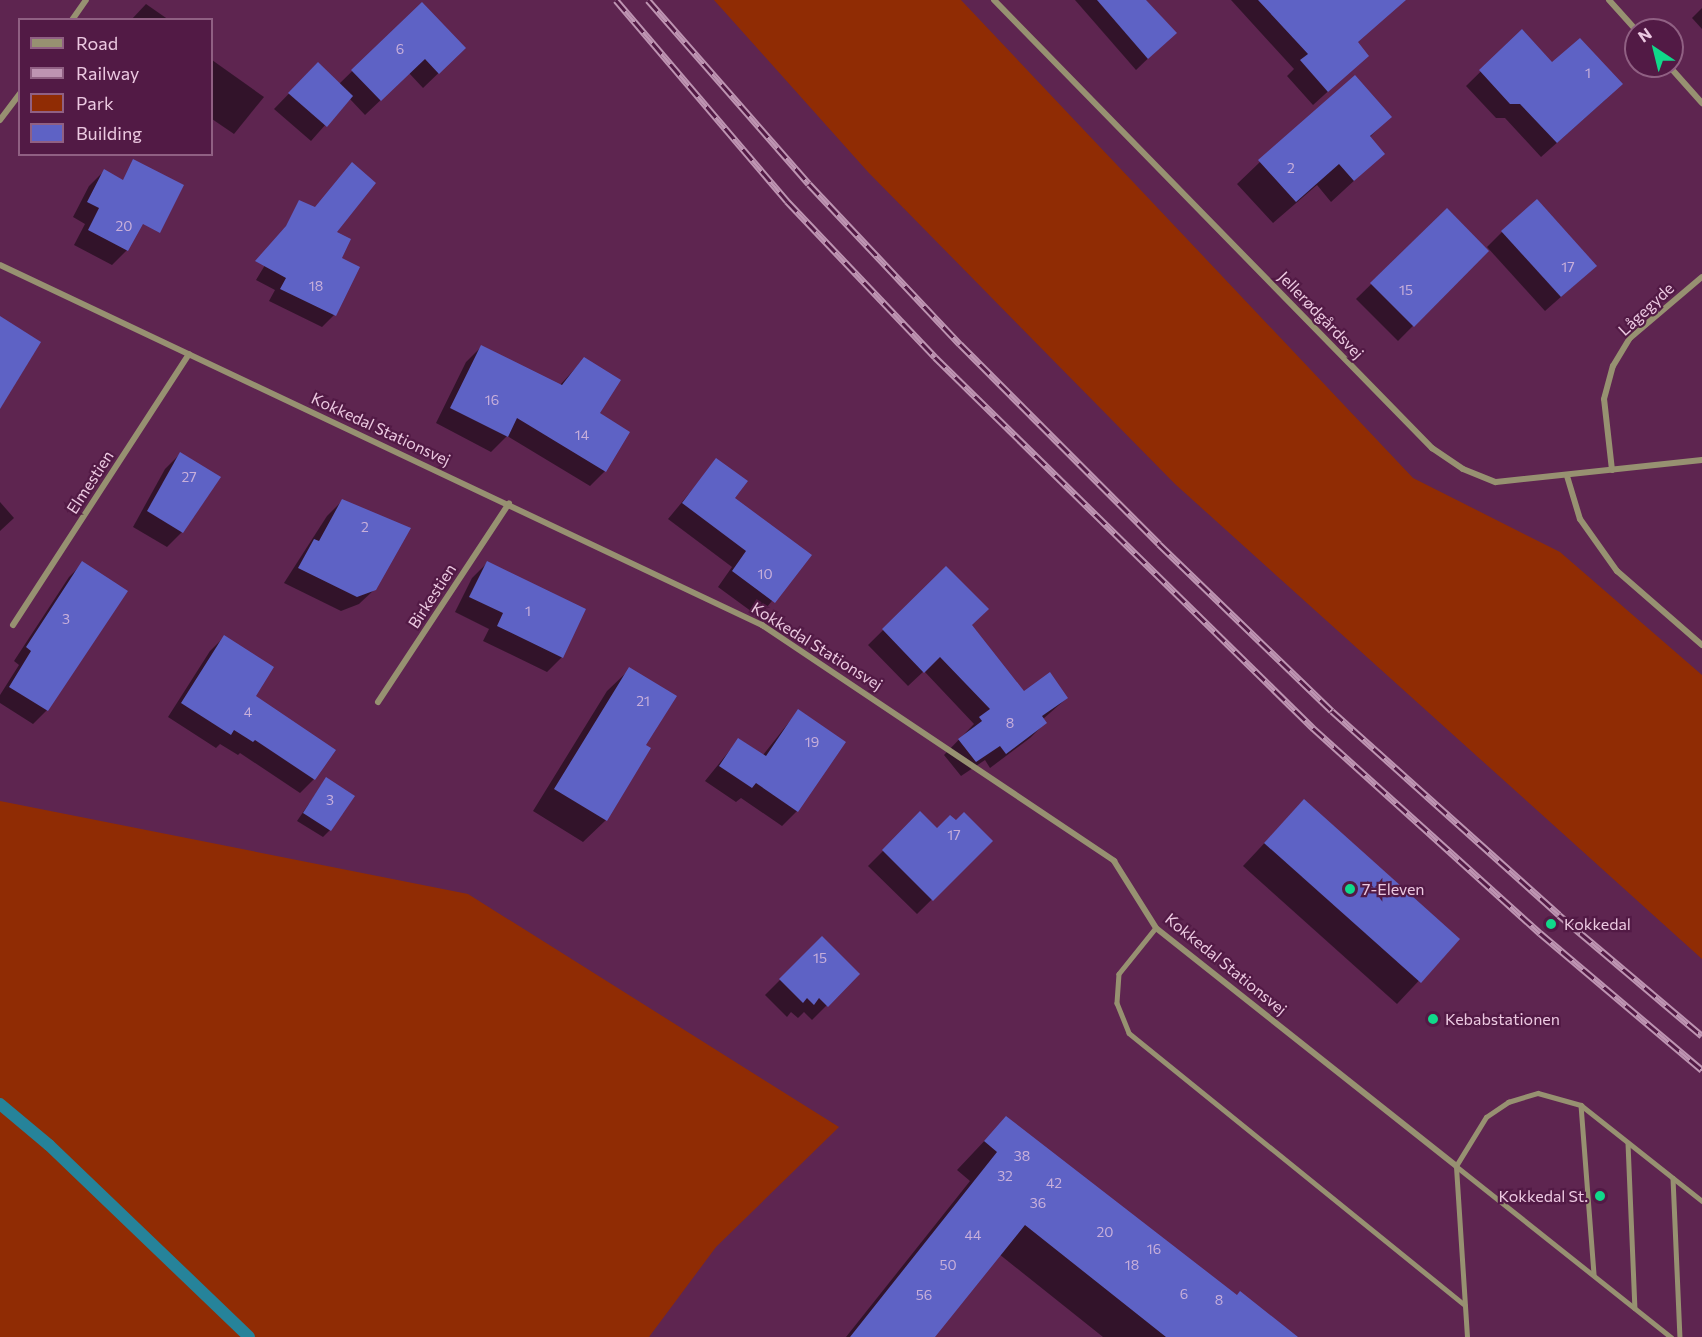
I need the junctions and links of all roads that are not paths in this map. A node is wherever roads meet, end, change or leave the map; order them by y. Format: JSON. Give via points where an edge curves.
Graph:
{"nodes":[{"id":1,"x":86,"y":0,"type":"edge"},
{"id":2,"x":994,"y":0,"type":"edge"},
{"id":3,"x":1609,"y":0,"type":"edge"},
{"id":4,"x":73,"y":18,"type":"edge"},
{"id":5,"x":1625,"y":18,"type":"edge"},
{"id":6,"x":1680,"y":78,"type":"edge"},
{"id":7,"x":18,"y":96,"type":"edge"},
{"id":8,"x":1702,"y":103,"type":"edge"},
{"id":9,"x":0,"y":120,"type":"edge"},
{"id":10,"x":0,"y":265,"type":"edge"},
{"id":11,"x":1702,"y":277,"type":"edge"},
{"id":12,"x":189,"y":354,"type":"junction"},
{"id":13,"x":1702,"y":460,"type":"edge"},
{"id":14,"x":1612,"y":470,"type":"junction"},
{"id":15,"x":1567,"y":476,"type":"junction"},
{"id":16,"x":509,"y":503,"type":"junction"},
{"id":17,"x":13,"y":625,"type":"dead end"},
{"id":18,"x":1702,"y":645,"type":"edge"},
{"id":19,"x":378,"y":702,"type":"dead end"},
{"id":20,"x":1156,"y":928,"type":"junction"},
{"id":21,"x":1581,"y":1105,"type":"junction"},
{"id":22,"x":1628,"y":1142,"type":"junction"},
{"id":23,"x":1456,"y":1166,"type":"junction"},
{"id":24,"x":1673,"y":1178,"type":"junction"},
{"id":25,"x":1702,"y":1201,"type":"edge"},
{"id":26,"x":1594,"y":1275,"type":"junction"},
{"id":27,"x":1465,"y":1305,"type":"junction"},
{"id":28,"x":1635,"y":1308,"type":"junction"},
{"id":29,"x":1467,"y":1337,"type":"edge"},
{"id":30,"x":1671,"y":1337,"type":"edge"},
{"id":31,"x":1680,"y":1337,"type":"edge"}],
"edges":[{"from":1,"to":4,"type":"street"},
{"from":2,"to":15,"type":"street","name":"Jellerødgårdsvej","via":[[1432,448],[1462,469],[1496,482]]},
{"from":3,"to":5,"type":"street"},
{"from":6,"to":8,"type":"street"},
{"from":7,"to":9,"type":"street"},
{"from":10,"to":12,"type":"street","name":"Kokkedal Stationsvej"},
{"from":11,"to":14,"type":"street","name":"Lågegyde","via":[[1630,338],[1613,366],[1604,399]]},
{"from":12,"to":16,"type":"street","name":"Kokkedal Stationsvej"},
{"from":12,"to":17,"type":"street","name":"Elmestien"},
{"from":13,"to":14,"type":"street","name":"Jellerødgårdsvej"},
{"from":14,"to":15,"type":"street","name":"Jellerødgårdsvej"},
{"from":15,"to":18,"type":"street","via":[[1580,519],[1617,571]]},
{"from":16,"to":19,"type":"street","name":"Birkestien"},
{"from":16,"to":20,"type":"street","name":"Kokkedal Stationsvej","via":[[762,625],[871,695],[1114,861]]},
{"from":20,"to":23,"type":"street","name":"Kokkedal Stationsvej"},
{"from":20,"to":27,"type":"lane","via":[[1119,974],[1117,1003],[1129,1033]]},
{"from":21,"to":22,"type":"lane"},
{"from":21,"to":23,"type":"lane","via":[[1538,1093],[1508,1102],[1486,1117]]},
{"from":21,"to":26,"type":"lane"},
{"from":22,"to":24,"type":"lane"},
{"from":22,"to":28,"type":"lane"},
{"from":23,"to":26,"type":"lane"},
{"from":23,"to":27,"type":"lane"},
{"from":24,"to":25,"type":"lane"},
{"from":24,"to":31,"type":"lane"},
{"from":26,"to":28,"type":"lane"},
{"from":27,"to":29,"type":"lane"},
{"from":28,"to":30,"type":"lane"}]}
